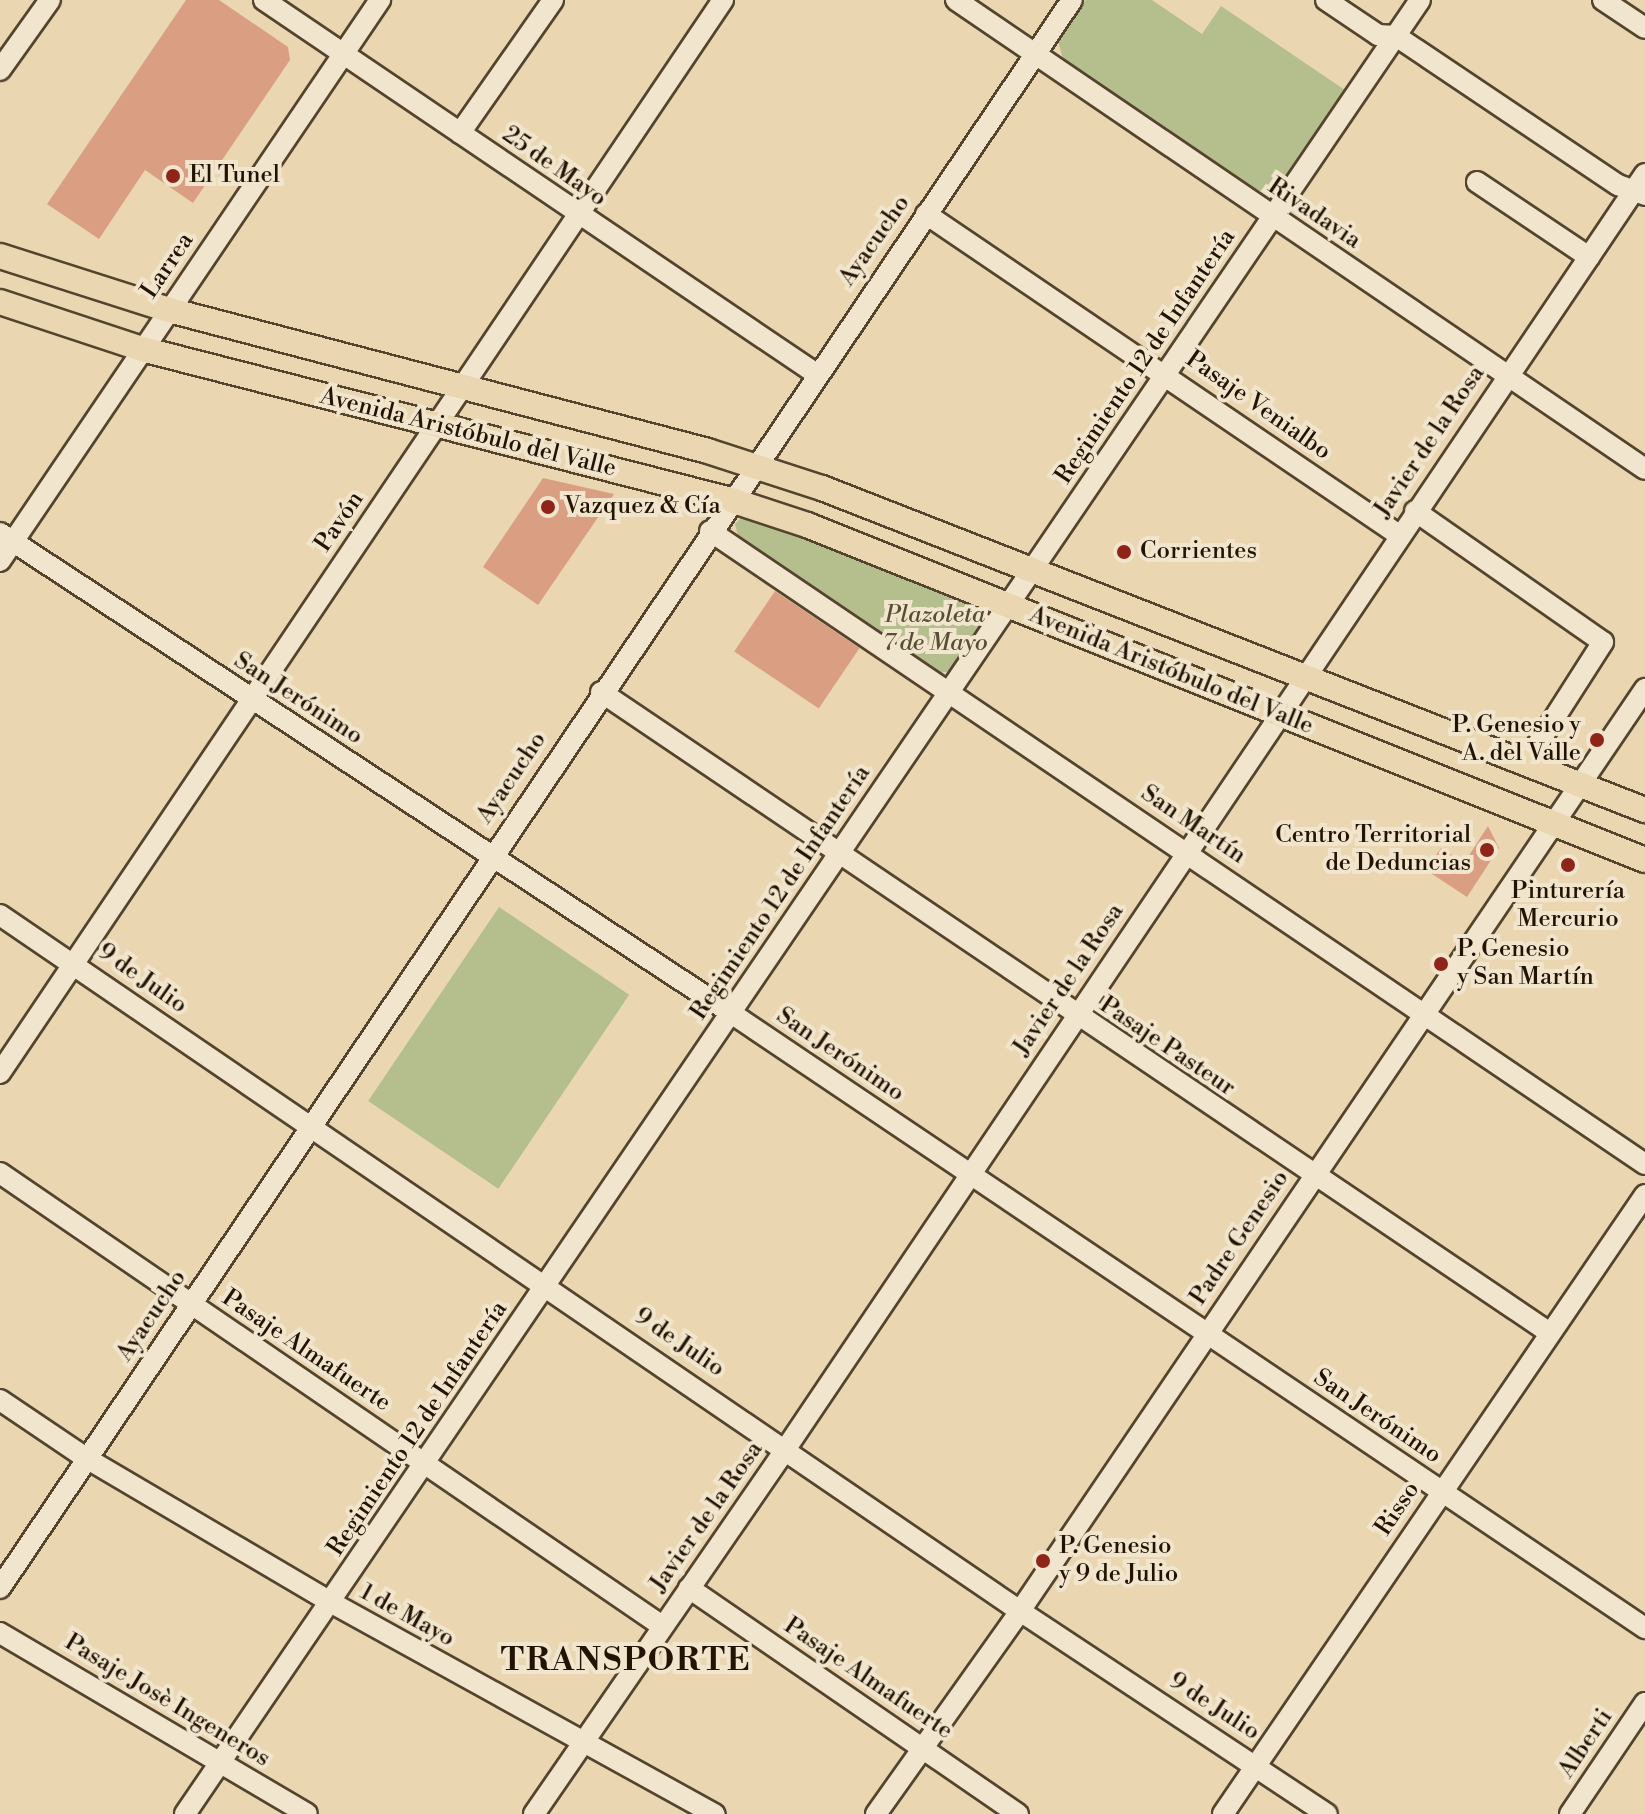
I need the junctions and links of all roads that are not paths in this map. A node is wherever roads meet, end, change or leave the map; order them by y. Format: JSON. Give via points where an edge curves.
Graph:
{"nodes":[{"id":1,"x":50,"y":0,"type":"edge"},
{"id":2,"x":264,"y":0,"type":"edge"},
{"id":3,"x":380,"y":0,"type":"edge"},
{"id":4,"x":553,"y":0,"type":"edge"},
{"id":5,"x":723,"y":0,"type":"edge"},
{"id":6,"x":956,"y":0,"type":"edge"},
{"id":7,"x":1072,"y":0,"type":"edge"},
{"id":8,"x":1326,"y":0,"type":"edge"},
{"id":9,"x":1420,"y":0,"type":"edge"},
{"id":10,"x":1603,"y":0,"type":"edge"},
{"id":11,"x":1645,"y":28,"type":"edge"},
{"id":12,"x":1396,"y":36,"type":"junction"},
{"id":13,"x":343,"y":54,"type":"junction"},
{"id":14,"x":1035,"y":54,"type":"junction"},
{"id":15,"x":0,"y":70,"type":"edge"},
{"id":16,"x":460,"y":133,"type":"junction"},
{"id":17,"x":1477,"y":182,"type":"dead end"},
{"id":18,"x":1642,"y":186,"type":"edge"},
{"id":19,"x":926,"y":214,"type":"junction"},
{"id":20,"x":576,"y":215,"type":"junction"},
{"id":21,"x":1272,"y":217,"type":"junction"},
{"id":22,"x":0,"y":256,"type":"edge"},
{"id":23,"x":1589,"y":257,"type":"junction"},
{"id":24,"x":0,"y":302,"type":"edge"},
{"id":25,"x":169,"y":310,"type":"junction"},
{"id":26,"x":142,"y":349,"type":"junction"},
{"id":27,"x":815,"y":373,"type":"junction"},
{"id":28,"x":1167,"y":374,"type":"junction"},
{"id":29,"x":1508,"y":374,"type":"junction"},
{"id":30,"x":462,"y":388,"type":"junction"},
{"id":31,"x":437,"y":426,"type":"junction"},
{"id":32,"x":755,"y":465,"type":"junction"},
{"id":33,"x":1645,"y":469,"type":"edge"},
{"id":34,"x":731,"y":500,"type":"junction"},
{"id":35,"x":1415,"y":511,"type":"junction"},
{"id":36,"x":710,"y":531,"type":"junction"},
{"id":37,"x":1399,"y":535,"type":"junction"},
{"id":38,"x":6,"y":538,"type":"edge"},
{"id":39,"x":0,"y":561,"type":"edge"},
{"id":40,"x":1033,"y":569,"type":"junction"},
{"id":41,"x":1007,"y":606,"type":"junction"},
{"id":42,"x":1304,"y":675,"type":"junction"},
{"id":43,"x":1645,"y":689,"type":"edge"},
{"id":44,"x":601,"y":692,"type":"junction"},
{"id":45,"x":947,"y":693,"type":"junction"},
{"id":46,"x":252,"y":700,"type":"junction"},
{"id":47,"x":1279,"y":714,"type":"junction"},
{"id":48,"x":1525,"y":764,"type":"junction"},
{"id":49,"x":1580,"y":785,"type":"junction"},
{"id":50,"x":1645,"y":810,"type":"edge"},
{"id":51,"x":1554,"y":823,"type":"junction"},
{"id":52,"x":1187,"y":852,"type":"junction"},
{"id":53,"x":839,"y":854,"type":"junction"},
{"id":54,"x":490,"y":857,"type":"junction"},
{"id":55,"x":1645,"y":860,"type":"edge"},
{"id":56,"x":0,"y":915,"type":"edge"},
{"id":57,"x":75,"y":964,"type":"junction"},
{"id":58,"x":1425,"y":1012,"type":"junction"},
{"id":59,"x":731,"y":1013,"type":"junction"},
{"id":60,"x":1075,"y":1017,"type":"junction"},
{"id":61,"x":0,"y":1073,"type":"edge"},
{"id":62,"x":310,"y":1128,"type":"junction"},
{"id":63,"x":1645,"y":1164,"type":"edge"},
{"id":64,"x":0,"y":1173,"type":"edge"},
{"id":65,"x":970,"y":1174,"type":"junction"},
{"id":66,"x":1314,"y":1176,"type":"junction"},
{"id":67,"x":1645,"y":1195,"type":"edge"},
{"id":68,"x":548,"y":1286,"type":"junction"},
{"id":69,"x":191,"y":1304,"type":"junction"},
{"id":70,"x":1207,"y":1333,"type":"junction"},
{"id":71,"x":1550,"y":1333,"type":"junction"},
{"id":72,"x":0,"y":1400,"type":"edge"},
{"id":73,"x":787,"y":1447,"type":"junction"},
{"id":74,"x":86,"y":1458,"type":"junction"},
{"id":75,"x":425,"y":1465,"type":"junction"},
{"id":76,"x":1442,"y":1491,"type":"junction"},
{"id":77,"x":0,"y":1588,"type":"edge"},
{"id":78,"x":689,"y":1588,"type":"junction"},
{"id":79,"x":332,"y":1603,"type":"junction"},
{"id":80,"x":1020,"y":1611,"type":"junction"},
{"id":81,"x":662,"y":1626,"type":"junction"},
{"id":82,"x":1645,"y":1628,"type":"edge"},
{"id":83,"x":0,"y":1633,"type":"edge"},
{"id":84,"x":1645,"y":1703,"type":"edge"},
{"id":85,"x":582,"y":1744,"type":"junction"},
{"id":86,"x":923,"y":1748,"type":"junction"},
{"id":87,"x":221,"y":1763,"type":"junction"},
{"id":88,"x":1256,"y":1765,"type":"junction"},
{"id":89,"x":185,"y":1814,"type":"edge"},
{"id":90,"x":307,"y":1814,"type":"edge"},
{"id":91,"x":534,"y":1814,"type":"edge"},
{"id":92,"x":715,"y":1814,"type":"edge"},
{"id":93,"x":876,"y":1814,"type":"edge"},
{"id":94,"x":1018,"y":1814,"type":"edge"},
{"id":95,"x":1223,"y":1814,"type":"edge"},
{"id":96,"x":1327,"y":1814,"type":"edge"},
{"id":97,"x":1570,"y":1814,"type":"edge"}],
"edges":[{"from":1,"to":15,"type":"street"},
{"from":2,"to":13,"type":"street","name":"25 de Mayo"},
{"from":3,"to":13,"type":"street","name":"Larrea"},
{"from":4,"to":16,"type":"street"},
{"from":5,"to":20,"type":"street","name":"Pavón"},
{"from":6,"to":14,"type":"street","name":"Rivadavia"},
{"from":7,"to":14,"type":"street","name":"Ayacucho"},
{"from":8,"to":12,"type":"street","via":[[1378,35]]},
{"from":9,"to":12,"type":"street","name":"Regimiento 12 de Infantería"},
{"from":10,"to":11,"type":"street"},
{"from":12,"to":18,"type":"street","via":[[1618,185]]},
{"from":12,"to":21,"type":"street","name":"Regimiento 12 de Infantería"},
{"from":13,"to":16,"type":"street","name":"25 de Mayo"},
{"from":13,"to":25,"type":"street","name":"Larrea"},
{"from":14,"to":19,"type":"street","name":"Ayacucho"},
{"from":14,"to":21,"type":"street","name":"Rivadavia"},
{"from":16,"to":20,"type":"street","name":"25 de Mayo"},
{"from":17,"to":23,"type":"street"},
{"from":18,"to":23,"type":"street","name":"Javier de la Rosa"},
{"from":19,"to":27,"type":"street","name":"Ayacucho"},
{"from":19,"to":28,"type":"street","name":"Pasaje Venialbo"},
{"from":20,"to":27,"type":"street","name":"25 de Mayo"},
{"from":20,"to":30,"type":"street","name":"Pavón"},
{"from":21,"to":28,"type":"street","name":"Regimiento 12 de Infantería"},
{"from":21,"to":29,"type":"street","name":"Rivadavia"},
{"from":22,"to":25,"type":"main road","name":"Avenida Aristóbulo del Valle"},
{"from":23,"to":29,"type":"street","name":"Javier de la Rosa"},
{"from":24,"to":26,"type":"main road","name":"Avenida Aristóbulo del Valle"},
{"from":25,"to":26,"type":"street","name":"Larrea"},
{"from":25,"to":30,"type":"main road","name":"Avenida Aristóbulo del Valle"},
{"from":26,"to":31,"type":"main road","name":"Avenida Aristóbulo del Valle"},
{"from":26,"to":38,"type":"street","name":"Larrea"},
{"from":27,"to":32,"type":"street","name":"Ayacucho"},
{"from":28,"to":37,"type":"street","name":"Pasaje Venialbo"},
{"from":28,"to":40,"type":"street","name":"Regimiento 12 de Infantería"},
{"from":29,"to":33,"type":"street","name":"Rivadavia"},
{"from":29,"to":35,"type":"street","name":"Javier de la Rosa"},
{"from":30,"to":31,"type":"street","name":"Pavón"},
{"from":30,"to":32,"type":"main road","name":"Avenida Aristóbulo del Valle"},
{"from":31,"to":34,"type":"main road","name":"Avenida Aristóbulo del Valle"},
{"from":31,"to":46,"type":"street","name":"Pavón"},
{"from":32,"to":34,"type":"street","name":"Ayacucho"},
{"from":32,"to":40,"type":"main road","name":"Avenida Aristóbulo del Valle"},
{"from":34,"to":36,"type":"street","name":"Ayacucho"},
{"from":34,"to":41,"type":"main road","name":"Avenida Aristóbulo del Valle"},
{"from":35,"to":37,"type":"street","name":"Javier de la Rosa"},
{"from":35,"to":48,"type":"street","via":[[1603,642]]},
{"from":36,"to":44,"type":"street","name":"Ayacucho"},
{"from":36,"to":45,"type":"street","name":"San Martín"},
{"from":37,"to":42,"type":"street","name":"Javier de la Rosa"},
{"from":38,"to":39,"type":"street","name":"Larrea"},
{"from":38,"to":46,"type":"street","name":"San Jerónimo"},
{"from":40,"to":41,"type":"street","name":"Regimiento 12 de Infantería"},
{"from":40,"to":42,"type":"main road","name":"Avenida Aristóbulo del Valle"},
{"from":41,"to":45,"type":"street","name":"Regimiento 12 de Infantería"},
{"from":41,"to":47,"type":"main road","name":"Avenida Aristóbulo del Valle"},
{"from":42,"to":47,"type":"street","name":"Javier de la Rosa"},
{"from":42,"to":48,"type":"main road","name":"Avenida Aristóbulo del Valle"},
{"from":43,"to":49,"type":"street","name":"Padre Genesio"},
{"from":44,"to":53,"type":"street","name":"Pasaje Pasteur"},
{"from":44,"to":54,"type":"street","name":"Ayacucho"},
{"from":45,"to":52,"type":"street","name":"San Martín"},
{"from":45,"to":53,"type":"street","name":"Regimiento 12 de Infantería"},
{"from":46,"to":54,"type":"street","name":"San Jerónimo"},
{"from":46,"to":57,"type":"street","name":"Pavón"},
{"from":47,"to":51,"type":"main road","name":"Avenida Aristóbulo del Valle"},
{"from":47,"to":52,"type":"street","name":"Javier de la Rosa"},
{"from":48,"to":49,"type":"main road","name":"Avenida Aristóbulo del Valle"},
{"from":49,"to":50,"type":"main road","name":"Avenida Aristóbulo del Valle"},
{"from":49,"to":51,"type":"street","name":"Padre Genesio"},
{"from":51,"to":55,"type":"main road","name":"Avenida Aristóbulo del Valle"},
{"from":51,"to":58,"type":"street","name":"Padre Genesio"},
{"from":52,"to":58,"type":"street","name":"San Martín"},
{"from":52,"to":60,"type":"street","name":"Javier de la Rosa"},
{"from":53,"to":59,"type":"street","name":"Regimiento 12 de Infantería"},
{"from":53,"to":60,"type":"street","name":"Pasaje Pasteur"},
{"from":54,"to":59,"type":"street","name":"San Jerónimo"},
{"from":54,"to":62,"type":"street","name":"Ayacucho"},
{"from":56,"to":57,"type":"street","name":"9 de Julio"},
{"from":57,"to":61,"type":"street","name":"Pavón"},
{"from":57,"to":62,"type":"street","name":"9 de Julio"},
{"from":58,"to":63,"type":"street","name":"San Martín"},
{"from":58,"to":66,"type":"street","name":"Padre Genesio"},
{"from":59,"to":65,"type":"street","name":"San Jerónimo"},
{"from":59,"to":68,"type":"street","name":"Regimiento 12 de Infantería"},
{"from":60,"to":65,"type":"street","name":"Javier de la Rosa"},
{"from":60,"to":66,"type":"street","name":"Pasaje Pasteur"},
{"from":62,"to":68,"type":"street","name":"9 de Julio"},
{"from":62,"to":69,"type":"street","name":"Ayacucho"},
{"from":64,"to":69,"type":"street","name":"Pasaje Almafuerte"},
{"from":65,"to":70,"type":"street","name":"San Jerónimo"},
{"from":65,"to":73,"type":"street","name":"Javier de la Rosa"},
{"from":66,"to":70,"type":"street","name":"Padre Genesio"},
{"from":66,"to":71,"type":"street","name":"Pasaje Pasteur"},
{"from":67,"to":71,"type":"street","name":"Risso"},
{"from":68,"to":73,"type":"street","name":"9 de Julio"},
{"from":68,"to":75,"type":"street","name":"Regimiento 12 de Infantería"},
{"from":69,"to":74,"type":"street","name":"Ayacucho"},
{"from":69,"to":75,"type":"street","name":"Pasaje Almafuerte"},
{"from":70,"to":76,"type":"street","name":"San Jerónimo"},
{"from":70,"to":80,"type":"street","name":"Padre Genesio"},
{"from":71,"to":76,"type":"street","name":"Risso"},
{"from":72,"to":74,"type":"street","name":"1 de Mayo"},
{"from":73,"to":78,"type":"street","name":"Javier de la Rosa"},
{"from":73,"to":80,"type":"street","name":"9 de Julio"},
{"from":74,"to":77,"type":"street","name":"Ayacucho"},
{"from":74,"to":79,"type":"street","name":"1 de Mayo"},
{"from":75,"to":79,"type":"street","name":"Regimiento 12 de Infantería"},
{"from":75,"to":81,"type":"street","name":"Pasaje Almafuerte"},
{"from":76,"to":82,"type":"street","name":"San Jerónimo"},
{"from":76,"to":88,"type":"street","name":"Risso"},
{"from":78,"to":81,"type":"street","name":"Javier de la Rosa"},
{"from":78,"to":86,"type":"street","name":"Pasaje Almafuerte"},
{"from":79,"to":85,"type":"street","name":"1 de Mayo"},
{"from":79,"to":87,"type":"street","name":"Regimiento 12 de Infantería"},
{"from":80,"to":86,"type":"street","name":"Padre Genesio"},
{"from":80,"to":88,"type":"street","name":"9 de Julio"},
{"from":81,"to":85,"type":"street","name":"Javier de la Rosa"},
{"from":83,"to":87,"type":"street","name":"Pasaje Josè Ingeneros"},
{"from":84,"to":97,"type":"street","name":"Alberti"},
{"from":85,"to":91,"type":"street","name":"Javier de la Rosa"},
{"from":85,"to":92,"type":"street","name":"1 de Mayo"},
{"from":86,"to":93,"type":"street","name":"Padre Genesio"},
{"from":86,"to":94,"type":"street","name":"Pasaje Almafuerte"},
{"from":87,"to":89,"type":"street","name":"Regimiento 12 de Infantería"},
{"from":87,"to":90,"type":"street","name":"Pasaje Josè Ingeneros"},
{"from":88,"to":95,"type":"street","name":"Risso"},
{"from":88,"to":96,"type":"street","name":"9 de Julio"}]}
